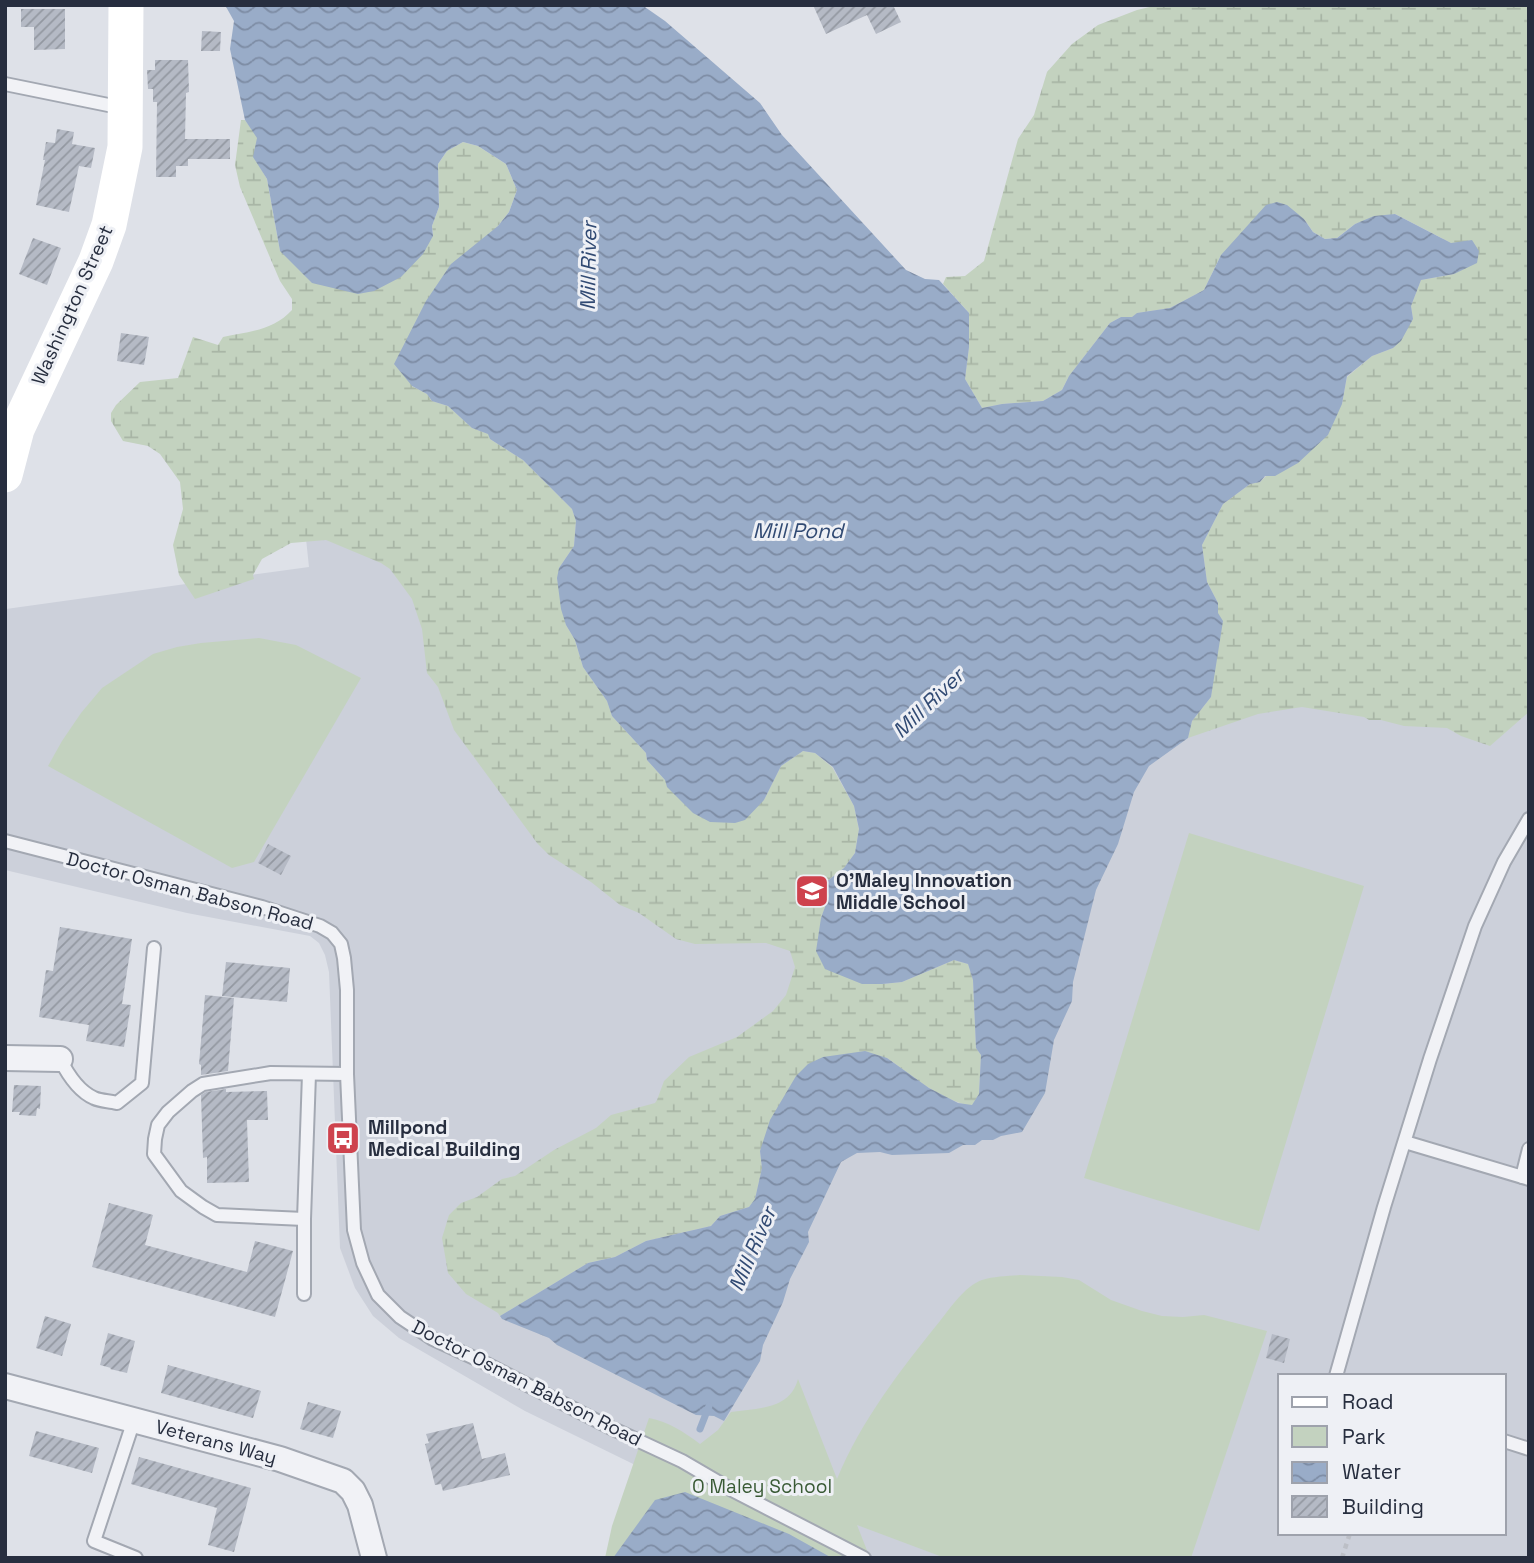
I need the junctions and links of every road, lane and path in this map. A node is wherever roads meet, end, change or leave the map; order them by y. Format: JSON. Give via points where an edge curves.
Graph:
{"nodes":[{"id":1,"x":126,"y":5,"type":"edge"},
{"id":2,"x":5,"y":84,"type":"edge"},
{"id":3,"x":126,"y":109,"type":"junction"},
{"id":4,"x":5,"y":475,"type":"edge"},
{"id":5,"x":1529,"y":819,"type":"edge"},
{"id":6,"x":5,"y":841,"type":"edge"},
{"id":7,"x":154,"y":948,"type":"dead end"},
{"id":8,"x":5,"y":1058,"type":"edge"},
{"id":9,"x":60,"y":1059,"type":"joint"},
{"id":10,"x":309,"y":1074,"type":"junction"},
{"id":11,"x":347,"y":1074,"type":"junction"},
{"id":12,"x":1405,"y":1142,"type":"junction"},
{"id":13,"x":1529,"y":1149,"type":"edge"},
{"id":14,"x":1525,"y":1178,"type":"edge"},
{"id":15,"x":304,"y":1219,"type":"junction"},
{"id":16,"x":304,"y":1294,"type":"dead end"},
{"id":17,"x":1337,"y":1374,"type":"edge"},
{"id":18,"x":5,"y":1386,"type":"edge"},
{"id":19,"x":134,"y":1420,"type":"junction"},
{"id":20,"x":1506,"y":1442,"type":"edge"},
{"id":21,"x":1529,"y":1449,"type":"edge"},
{"id":22,"x":1349,"y":1535,"type":"edge"},
{"id":23,"x":136,"y":1558,"type":"edge"},
{"id":24,"x":374,"y":1558,"type":"edge"},
{"id":25,"x":864,"y":1558,"type":"edge"},
{"id":26,"x":1342,"y":1558,"type":"edge"}],
"edges":[{"from":1,"to":3,"type":"main road","name":"Washington Street"},
{"from":2,"to":3,"type":"lane"},
{"from":3,"to":4,"type":"main road","name":"Washington Street","via":[[125,147],[109,225],[17,429]]},
{"from":5,"to":12,"type":"lane","via":[[1475,926]]},
{"from":6,"to":11,"type":"lane","name":"Doctor Osman Babson Road","via":[[262,907],[332,933],[344,958]]},
{"from":7,"to":9,"type":"lane","via":[[142,1083],[117,1103],[93,1098],[76,1084]]},
{"from":8,"to":9,"type":"street"},
{"from":10,"to":11,"type":"lane"},
{"from":10,"to":15,"type":"lane"},
{"from":10,"to":15,"type":"lane","via":[[271,1073],[203,1084],[158,1125],[154,1154],[181,1191],[217,1214]]},
{"from":11,"to":25,"type":"lane","name":"Doctor Osman Babson Road","via":[[354,1230],[378,1295],[400,1317],[433,1339],[682,1461]]},
{"from":12,"to":14,"type":"lane"},
{"from":12,"to":17,"type":"lane"},
{"from":13,"to":14,"type":"lane"},
{"from":15,"to":16,"type":"lane"},
{"from":18,"to":19,"type":"street","name":"Veterans Way"},
{"from":19,"to":23,"type":"lane","via":[[94,1541]]},
{"from":19,"to":24,"type":"street","name":"Veterans Way","via":[[344,1481],[360,1505]]},
{"from":20,"to":21,"type":"lane"},
{"from":22,"to":26,"type":"path"}]}
